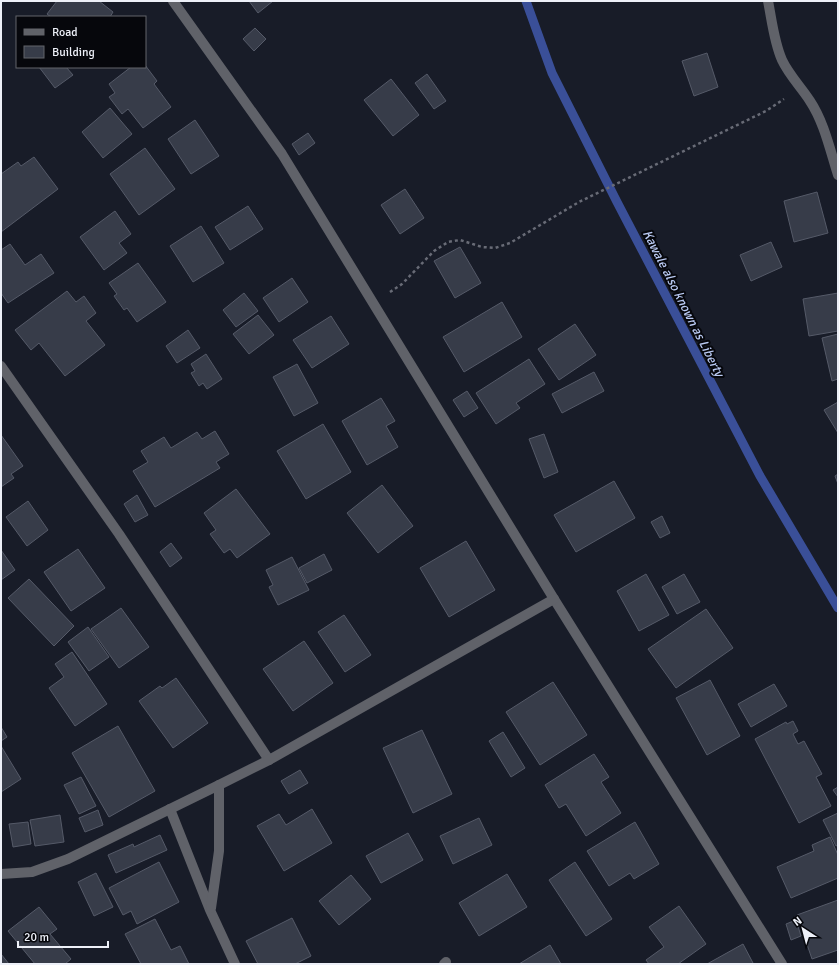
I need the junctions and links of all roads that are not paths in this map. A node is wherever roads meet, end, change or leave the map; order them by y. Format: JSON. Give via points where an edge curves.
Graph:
{"nodes":[{"id":1,"x":173,"y":1,"type":"edge"},
{"id":2,"x":768,"y":1,"type":"edge"},
{"id":3,"x":838,"y":175,"type":"edge"},
{"id":4,"x":1,"y":366,"type":"edge"},
{"id":5,"x":554,"y":598,"type":"junction"},
{"id":6,"x":269,"y":760,"type":"junction"},
{"id":7,"x":219,"y":785,"type":"junction"},
{"id":8,"x":170,"y":809,"type":"junction"},
{"id":9,"x":1,"y":874,"type":"edge"},
{"id":10,"x":210,"y":910,"type":"junction"},
{"id":11,"x":235,"y":964,"type":"edge"},
{"id":12,"x":782,"y":964,"type":"edge"}],
"edges":[{"from":1,"to":5,"type":"street","via":[[282,154]]},
{"from":2,"to":3,"type":"street","via":[[783,61],[810,101],[823,127]]},
{"from":4,"to":6,"type":"street","via":[[119,534]]},
{"from":5,"to":6,"type":"street"},
{"from":5,"to":12,"type":"street"},
{"from":6,"to":7,"type":"street"},
{"from":7,"to":8,"type":"street"},
{"from":7,"to":10,"type":"street","via":[[219,851]]},
{"from":8,"to":9,"type":"street","via":[[68,859],[32,872]]},
{"from":8,"to":10,"type":"street"},
{"from":10,"to":11,"type":"street"}]}
